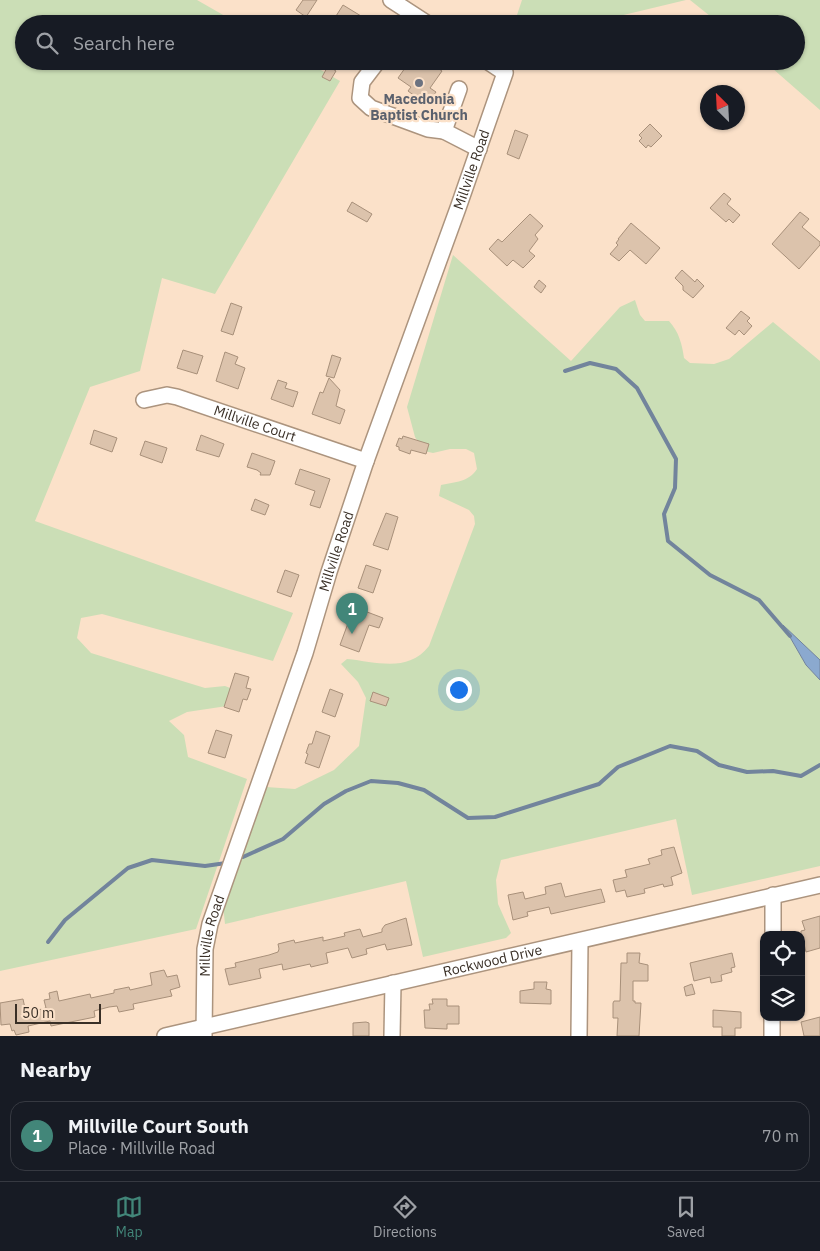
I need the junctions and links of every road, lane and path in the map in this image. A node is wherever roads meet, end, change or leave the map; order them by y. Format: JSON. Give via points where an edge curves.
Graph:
{"nodes":[{"id":1,"x":391,"y":0,"type":"edge"},
{"id":2,"x":414,"y":15,"type":"edge"},
{"id":3,"x":371,"y":70,"type":"edge"},
{"id":4,"x":500,"y":70,"type":"edge"},
{"id":5,"x":459,"y":90,"type":"dead end"},
{"id":6,"x":444,"y":131,"type":"junction"},
{"id":7,"x":479,"y":149,"type":"junction"},
{"id":8,"x":144,"y":400,"type":"dead end"},
{"id":9,"x":366,"y":461,"type":"junction"},
{"id":10,"x":820,"y":885,"type":"edge"},
{"id":11,"x":773,"y":895,"type":"junction"},
{"id":12,"x":773,"y":931,"type":"edge"},
{"id":13,"x":580,"y":941,"type":"junction"},
{"id":14,"x":393,"y":984,"type":"junction"},
{"id":15,"x":772,"y":1021,"type":"edge"},
{"id":16,"x":204,"y":1031,"type":"edge"},
{"id":17,"x":165,"y":1036,"type":"edge"},
{"id":18,"x":392,"y":1036,"type":"edge"},
{"id":19,"x":579,"y":1036,"type":"edge"},
{"id":20,"x":772,"y":1036,"type":"edge"}],
"edges":[{"from":1,"to":2,"type":"street"},
{"from":3,"to":6,"type":"street","via":[[362,82],[360,98],[371,108],[428,129]]},
{"from":4,"to":7,"type":"street","name":"Millville Road","via":[[505,73]]},
{"from":5,"to":6,"type":"street"},
{"from":6,"to":7,"type":"street"},
{"from":7,"to":9,"type":"street","name":"Millville Road"},
{"from":8,"to":9,"type":"street","name":"Millville Court","via":[[168,395],[177,397]]},
{"from":9,"to":16,"type":"street","name":"Millville Road","via":[[305,653],[210,924],[205,949]]},
{"from":10,"to":11,"type":"street","name":"Rockwood Drive"},
{"from":11,"to":12,"type":"street"},
{"from":11,"to":13,"type":"street","name":"Rockwood Drive"},
{"from":13,"to":14,"type":"street","name":"Rockwood Drive"},
{"from":13,"to":19,"type":"street"},
{"from":14,"to":16,"type":"street","name":"Rockwood Drive"},
{"from":14,"to":18,"type":"street"},
{"from":15,"to":20,"type":"street"},
{"from":16,"to":17,"type":"street","name":"Rockwood Drive"}]}
